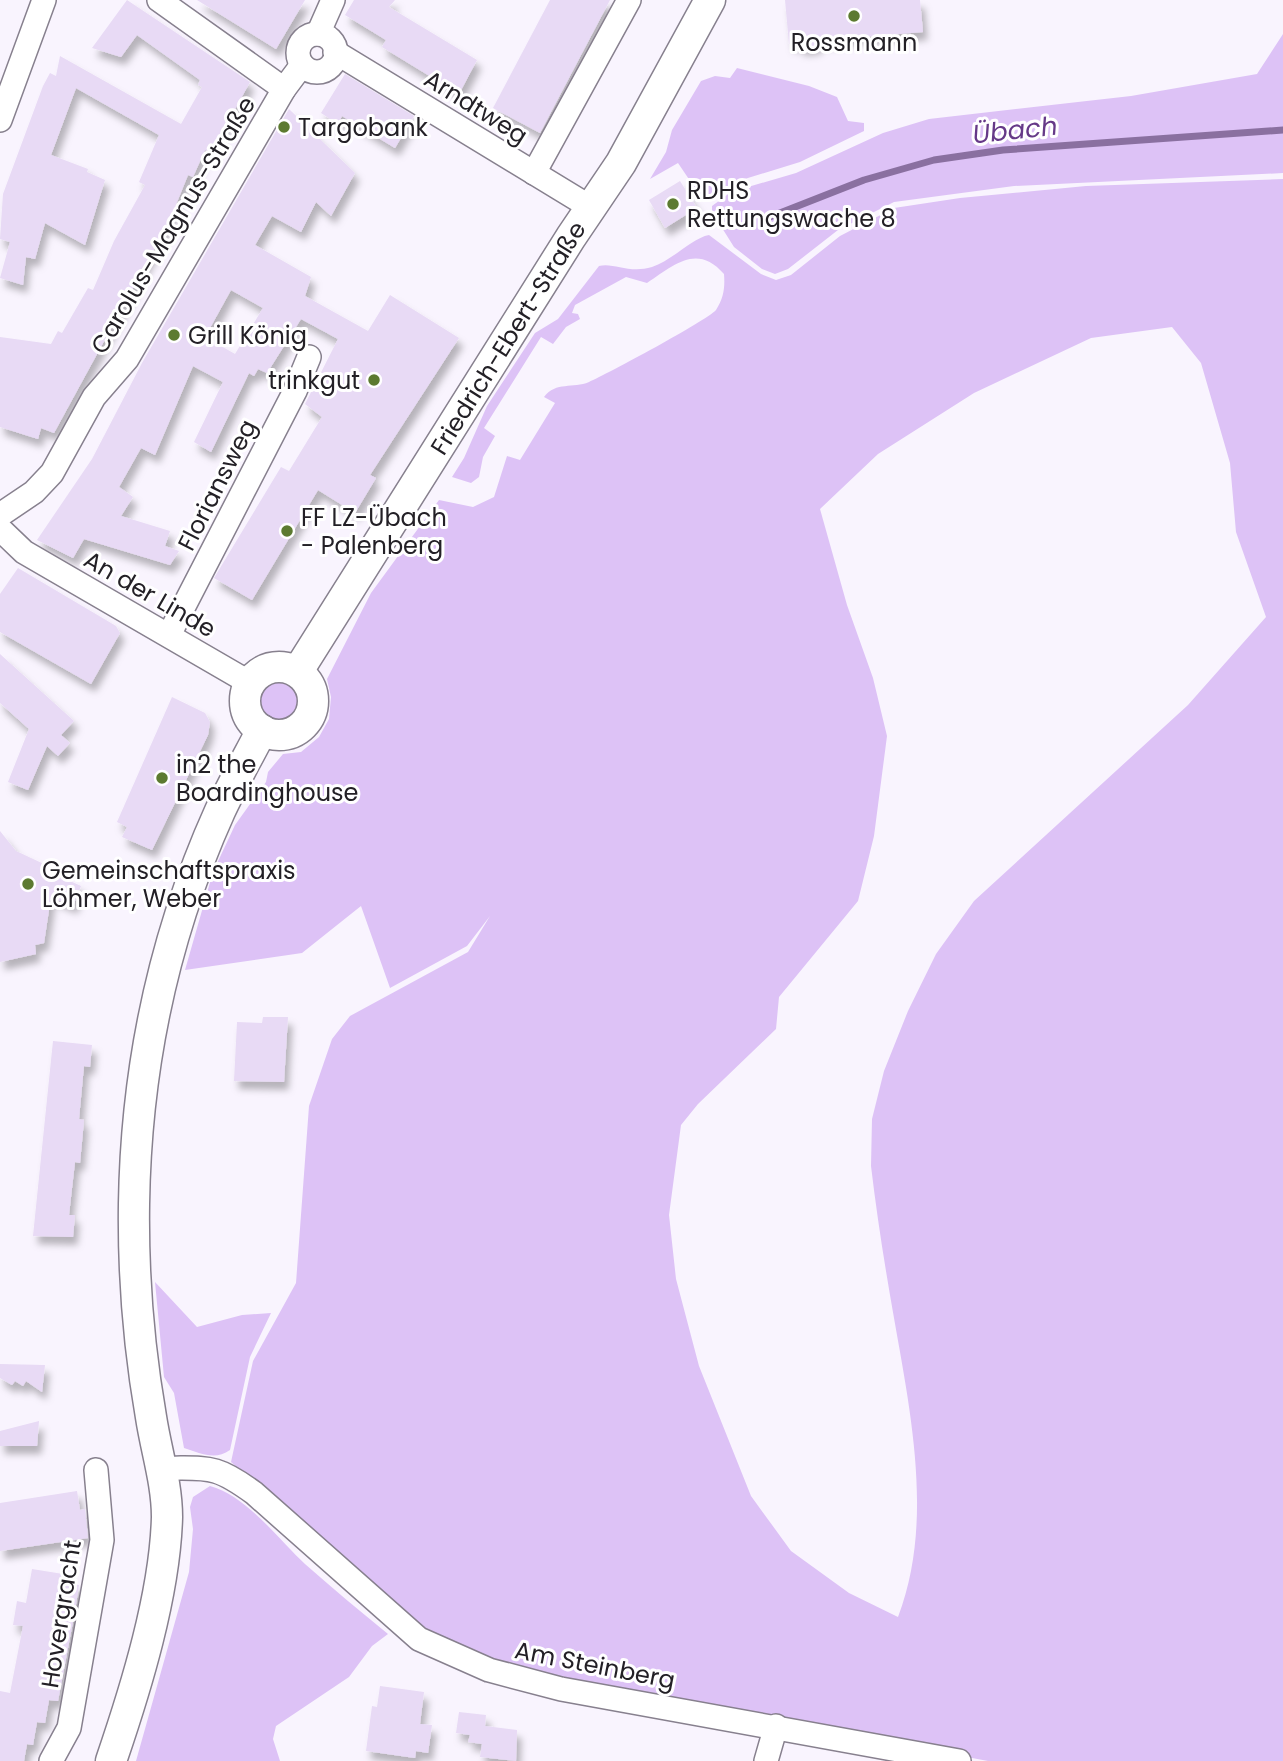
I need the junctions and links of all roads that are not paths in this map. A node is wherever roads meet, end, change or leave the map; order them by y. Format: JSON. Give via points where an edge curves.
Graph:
{"nodes":[{"id":1,"x":44,"y":0,"type":"edge"},
{"id":2,"x":159,"y":0,"type":"edge"},
{"id":3,"x":333,"y":0,"type":"edge"},
{"id":4,"x":629,"y":0,"type":"edge"},
{"id":5,"x":710,"y":0,"type":"edge"},
{"id":6,"x":318,"y":34,"type":"junction"},
{"id":7,"x":335,"y":52,"type":"junction"},
{"id":8,"x":302,"y":65,"type":"junction"},
{"id":9,"x":284,"y":89,"type":"junction"},
{"id":10,"x":0,"y":120,"type":"edge"},
{"id":11,"x":534,"y":173,"type":"junction"},
{"id":12,"x":590,"y":207,"type":"junction"},
{"id":13,"x":309,"y":357,"type":"dead end"},
{"id":14,"x":0,"y":515,"type":"edge"},
{"id":15,"x":0,"y":529,"type":"edge"},
{"id":16,"x":169,"y":635,"type":"junction"},
{"id":17,"x":298,"y":671,"type":"junction"},
{"id":18,"x":250,"y":682,"type":"junction"},
{"id":19,"x":262,"y":730,"type":"junction"},
{"id":20,"x":160,"y":1468,"type":"junction"},
{"id":21,"x":96,"y":1470,"type":"dead end"},
{"id":22,"x":776,"y":1726,"type":"junction"},
{"id":23,"x":51,"y":1761,"type":"edge"},
{"id":24,"x":111,"y":1761,"type":"edge"},
{"id":25,"x":766,"y":1761,"type":"edge"},
{"id":26,"x":959,"y":1761,"type":"edge"}],
"edges":[{"from":1,"to":10,"type":"street"},
{"from":2,"to":9,"type":"street"},
{"from":3,"to":6,"type":"street","name":"Carolus-Magnus-Straße"},
{"from":4,"to":11,"type":"street"},
{"from":5,"to":12,"type":"main road","name":"Friedrich-Ebert-Straße","via":[[621,163]]},
{"from":6,"to":7,"type":"street","via":[[329,39]]},
{"from":6,"to":8,"type":"street","name":"Carolus-Magnus-Straße","via":[[301,44]]},
{"from":7,"to":8,"type":"street","via":[[325,70]]},
{"from":7,"to":11,"type":"street","name":"Arndtweg"},
{"from":8,"to":9,"type":"street","name":"Carolus-Magnus-Straße"},
{"from":9,"to":14,"type":"street","name":"Carolus-Magnus-Straße","via":[[127,359],[94,397],[52,473]]},
{"from":11,"to":12,"type":"street","name":"Arndtweg"},
{"from":12,"to":17,"type":"main road","name":"Friedrich-Ebert-Straße"},
{"from":13,"to":16,"type":"street","name":"Floriansweg"},
{"from":15,"to":16,"type":"street","name":"An der Linde","via":[[24,552]]},
{"from":16,"to":18,"type":"street","name":"An der Linde"},
{"from":17,"to":18,"type":"main road","via":[[272,667]]},
{"from":17,"to":19,"type":"main road","via":[[313,693],[309,719],[287,734]]},
{"from":18,"to":19,"type":"main road","via":[[246,708],[251,721]]},
{"from":19,"to":20,"type":"main road","via":[[220,811],[172,938],[144,1066],[136,1136],[135,1234],[142,1359]]},
{"from":20,"to":22,"type":"street","name":"Am Steinberg","via":[[226,1473],[419,1639],[458,1658],[561,1689]]},
{"from":20,"to":24,"type":"main road","via":[[167,1516],[164,1561]]},
{"from":21,"to":23,"type":"street","name":"Hovergracht","via":[[102,1540],[69,1728]]},
{"from":22,"to":25,"type":"street"},
{"from":22,"to":26,"type":"street","name":"Am Steinberg"}]}
